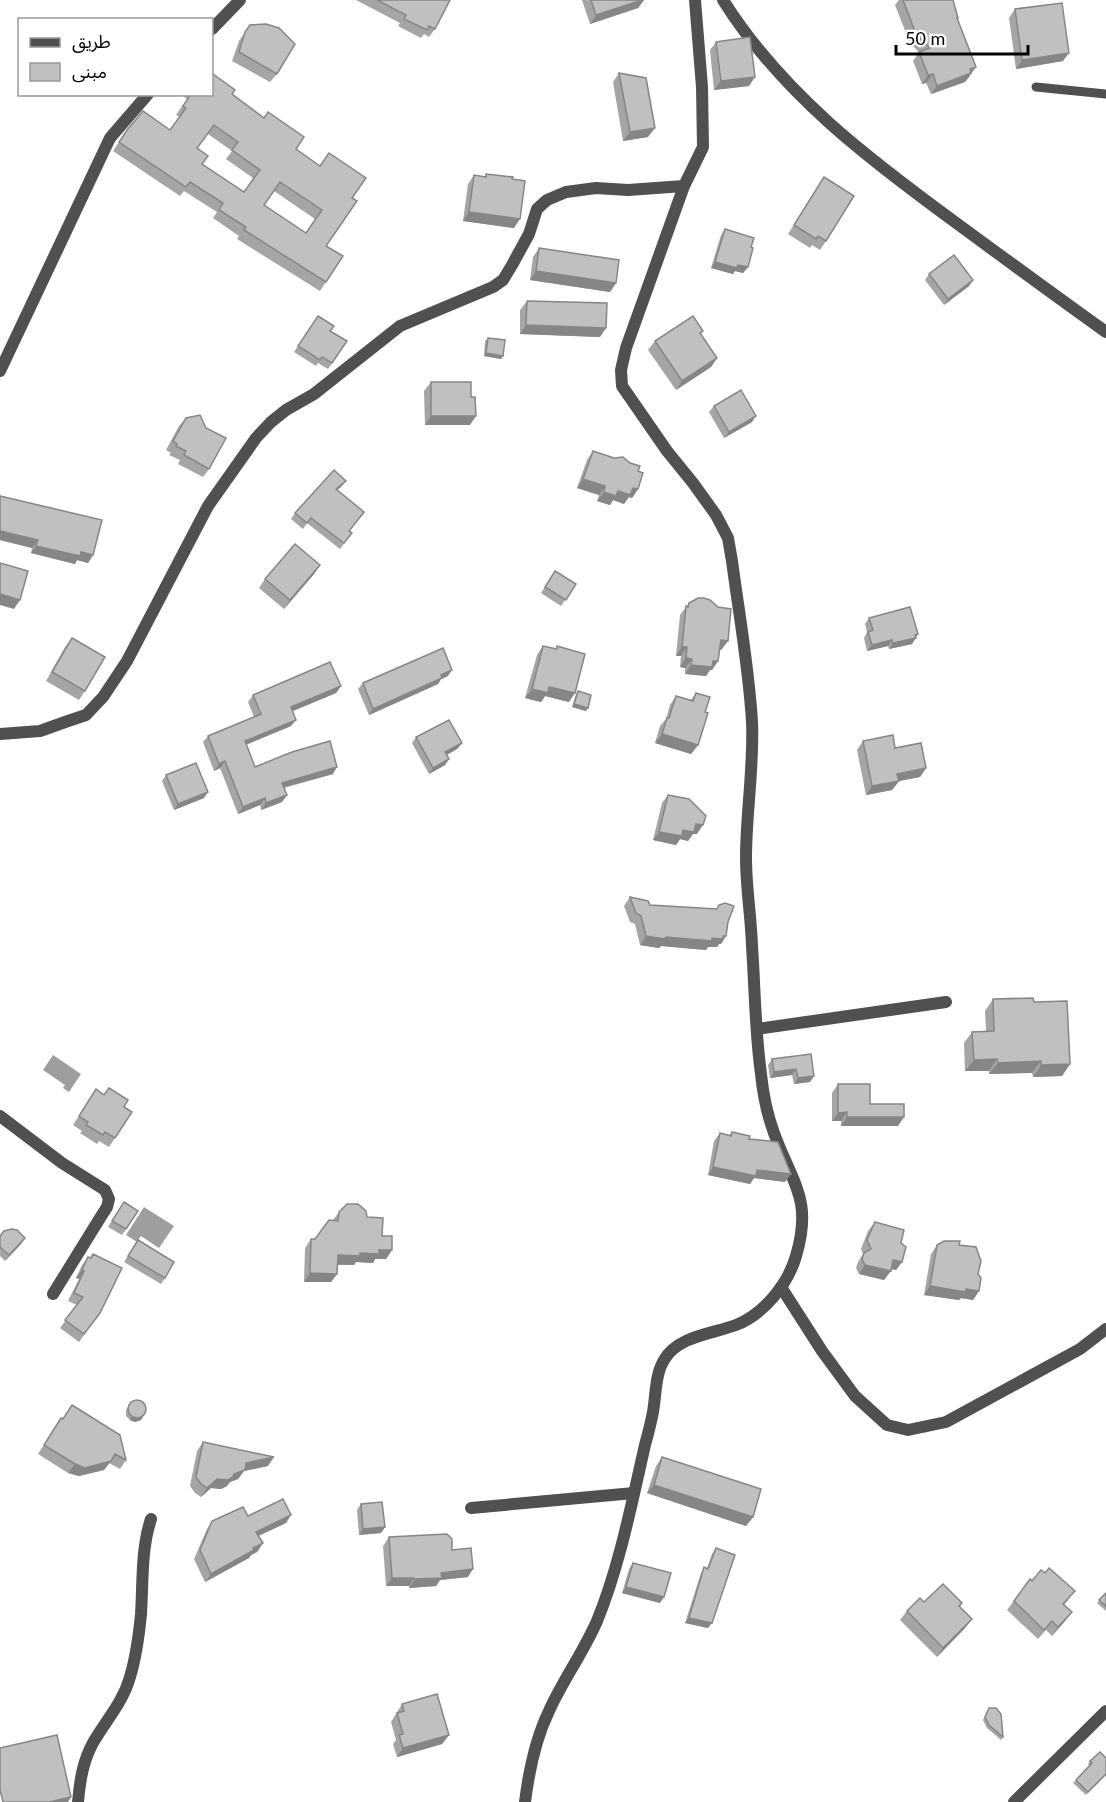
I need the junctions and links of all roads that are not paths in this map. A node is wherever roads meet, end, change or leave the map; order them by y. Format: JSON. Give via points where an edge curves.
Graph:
{"nodes":[{"id":1,"x":240,"y":0,"type":"edge"},
{"id":2,"x":695,"y":0,"type":"edge"},
{"id":3,"x":723,"y":0,"type":"edge"},
{"id":4,"x":213,"y":28,"type":"edge"},
{"id":5,"x":1036,"y":87,"type":"dead end"},
{"id":6,"x":1106,"y":94,"type":"edge"},
{"id":7,"x":146,"y":96,"type":"edge"},
{"id":8,"x":684,"y":186,"type":"junction"},
{"id":9,"x":1106,"y":332,"type":"edge"},
{"id":10,"x":0,"y":371,"type":"edge"},
{"id":11,"x":0,"y":734,"type":"edge"},
{"id":12,"x":946,"y":1002,"type":"dead end"},
{"id":13,"x":756,"y":1029,"type":"junction"},
{"id":14,"x":0,"y":1116,"type":"edge"},
{"id":15,"x":781,"y":1287,"type":"junction"},
{"id":16,"x":53,"y":1294,"type":"dead end"},
{"id":17,"x":1106,"y":1329,"type":"edge"},
{"id":18,"x":634,"y":1493,"type":"junction"},
{"id":19,"x":471,"y":1508,"type":"dead end"},
{"id":20,"x":151,"y":1519,"type":"dead end"},
{"id":21,"x":1106,"y":1710,"type":"edge"},
{"id":22,"x":78,"y":1802,"type":"edge"},
{"id":23,"x":525,"y":1802,"type":"edge"},
{"id":24,"x":1014,"y":1802,"type":"edge"}],
"edges":[{"from":1,"to":4,"type":"street"},
{"from":2,"to":8,"type":"street","via":[[703,147]]},
{"from":3,"to":9,"type":"street","via":[[767,61],[821,117],[894,178]]},
{"from":5,"to":6,"type":"lane"},
{"from":7,"to":10,"type":"street","via":[[110,138]]},
{"from":8,"to":11,"type":"street","via":[[596,188],[566,192],[541,203],[503,280],[400,327],[314,394],[286,410],[255,438],[208,506],[128,661],[86,715],[40,731]]},
{"from":8,"to":13,"type":"street","via":[[626,348],[622,386],[716,515],[728,538],[752,723],[746,861]]},
{"from":12,"to":13,"type":"street"},
{"from":13,"to":15,"type":"street","via":[[767,1113],[804,1212],[796,1259]]},
{"from":14,"to":16,"type":"street","via":[[105,1190],[109,1199]]},
{"from":15,"to":17,"type":"street","via":[[855,1396],[887,1425],[908,1430],[946,1422],[1080,1349]]},
{"from":15,"to":18,"type":"street","via":[[757,1313],[686,1341],[666,1356]]},
{"from":18,"to":19,"type":"street"},
{"from":18,"to":23,"type":"street","via":[[598,1619],[537,1739]]},
{"from":20,"to":22,"type":"street","via":[[142,1571],[141,1616],[129,1679],[121,1701],[86,1757]]},
{"from":21,"to":24,"type":"street"}]}
